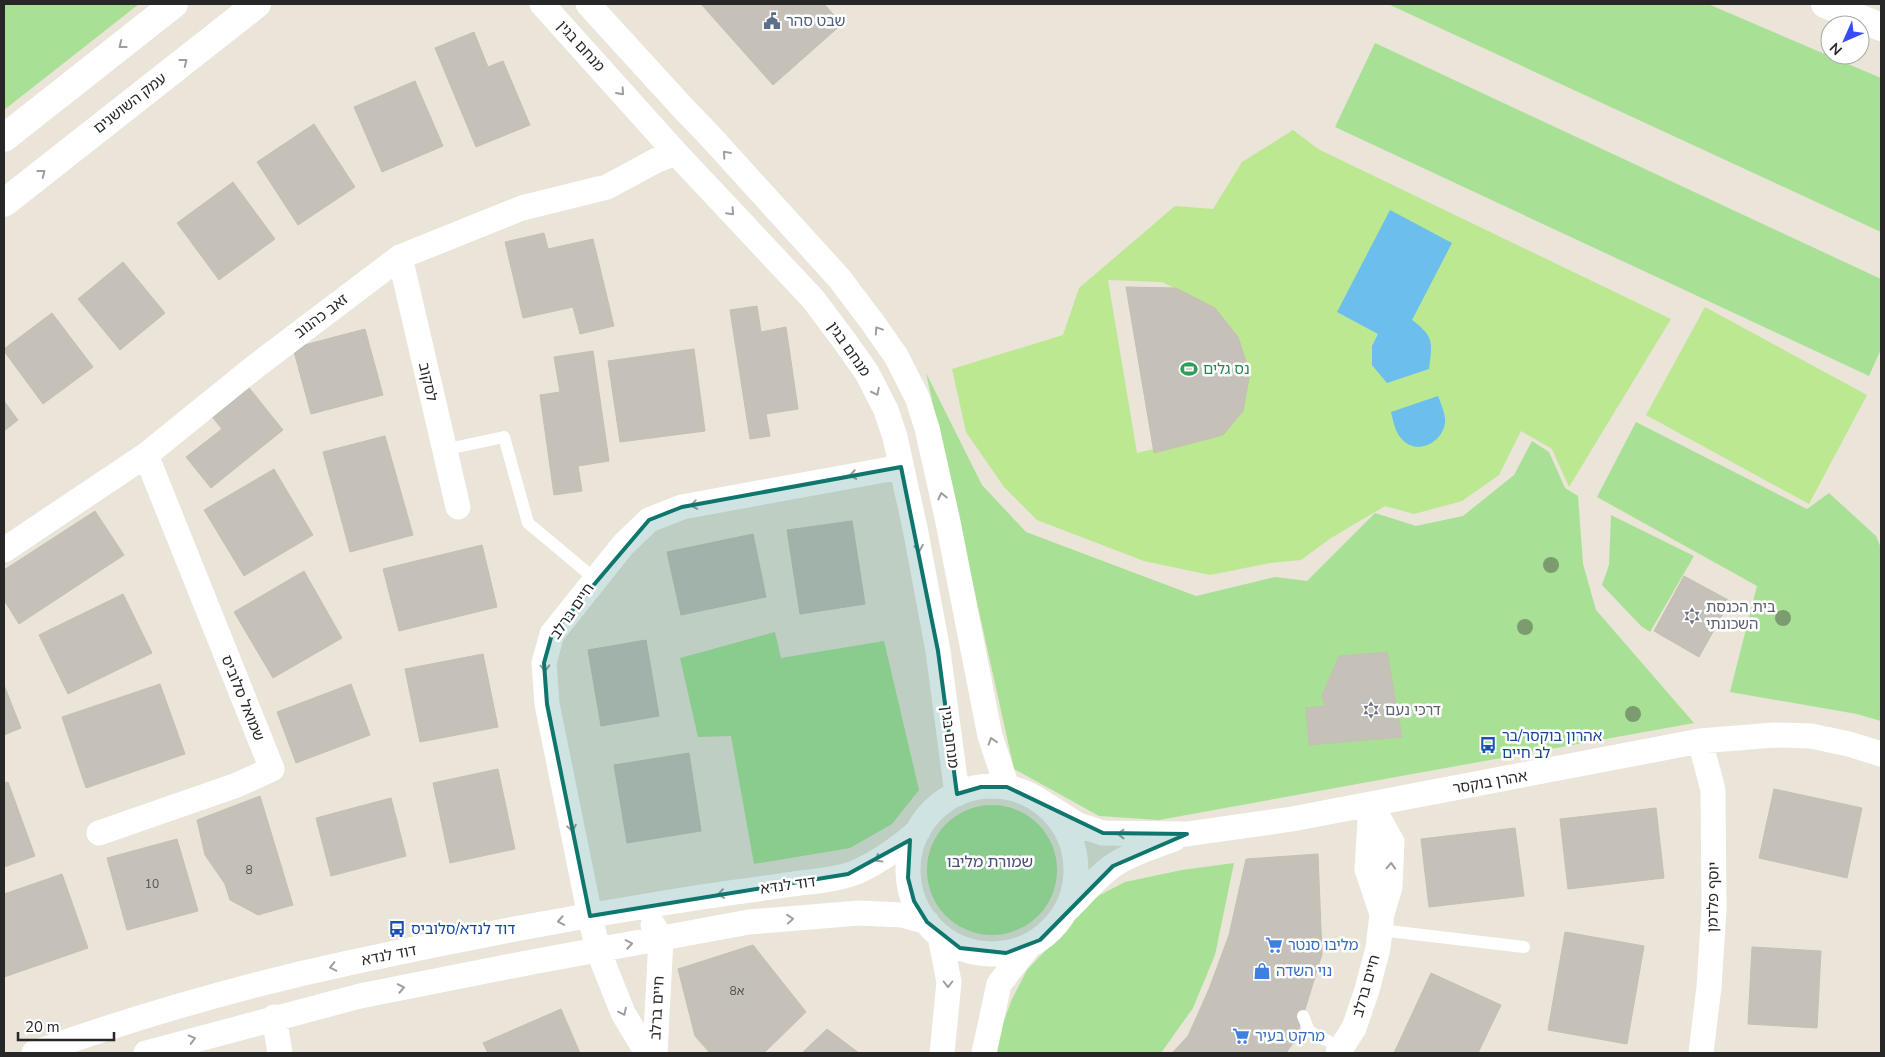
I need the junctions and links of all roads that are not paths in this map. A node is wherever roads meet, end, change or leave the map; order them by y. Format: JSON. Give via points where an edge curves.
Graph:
{"nodes":[{"id":1,"x":174,"y":4,"type":"edge"},
{"id":2,"x":257,"y":4,"type":"edge"},
{"id":3,"x":542,"y":4,"type":"edge"},
{"id":4,"x":588,"y":4,"type":"edge"},
{"id":5,"x":1826,"y":4,"type":"edge"},
{"id":6,"x":1881,"y":27,"type":"edge"},
{"id":7,"x":4,"y":138,"type":"edge"},
{"id":8,"x":676,"y":153,"type":"junction"},
{"id":9,"x":4,"y":203,"type":"edge"},
{"id":10,"x":400,"y":257,"type":"junction"},
{"id":11,"x":443,"y":450,"type":"junction"},
{"id":12,"x":146,"y":455,"type":"junction"},
{"id":13,"x":901,"y":467,"type":"junction"},
{"id":14,"x":458,"y":507,"type":"dead end"},
{"id":15,"x":4,"y":550,"type":"edge"},
{"id":16,"x":595,"y":578,"type":"junction"},
{"id":17,"x":1700,"y":742,"type":"junction"},
{"id":18,"x":1881,"y":754,"type":"edge"},
{"id":19,"x":1007,"y":787,"type":"junction"},
{"id":20,"x":957,"y":794,"type":"junction"},
{"id":21,"x":1034,"y":797,"type":"junction"},
{"id":22,"x":1371,"y":804,"type":"junction"},
{"id":23,"x":918,"y":831,"type":"junction"},
{"id":24,"x":100,"y":833,"type":"dead end"},
{"id":25,"x":1187,"y":834,"type":"junction"},
{"id":26,"x":643,"y":907,"type":"junction"},
{"id":27,"x":1066,"y":911,"type":"junction"},
{"id":28,"x":590,"y":916,"type":"junction"},
{"id":29,"x":1381,"y":922,"type":"junction"},
{"id":30,"x":934,"y":929,"type":"junction"},
{"id":31,"x":661,"y":939,"type":"junction"},
{"id":32,"x":1028,"y":947,"type":"junction"},
{"id":33,"x":1524,"y":947,"type":"dead end"},
{"id":34,"x":598,"y":950,"type":"junction"},
{"id":35,"x":1303,"y":1016,"type":"dead end"},
{"id":36,"x":274,"y":1018,"type":"junction"},
{"id":37,"x":1340,"y":1051,"type":"edge"},
{"id":38,"x":34,"y":1053,"type":"edge"},
{"id":39,"x":146,"y":1053,"type":"edge"},
{"id":40,"x":280,"y":1053,"type":"edge"},
{"id":41,"x":647,"y":1053,"type":"edge"},
{"id":42,"x":655,"y":1053,"type":"edge"},
{"id":43,"x":942,"y":1053,"type":"edge"},
{"id":44,"x":984,"y":1053,"type":"edge"},
{"id":45,"x":1701,"y":1053,"type":"edge"}],
"edges":[{"from":1,"to":7,"type":"street","one_way":true},
{"from":9,"to":2,"type":"street","name":"עמק השושנים","one_way":true},
{"from":3,"to":8,"type":"street","name":"מנחם בגין","one_way":true},
{"from":19,"to":4,"type":"street","one_way":true,"via":[[990,736],[927,428],[917,397],[896,356],[838,278]]},
{"from":5,"to":6,"type":"street"},
{"from":8,"to":10,"type":"street","name":"זאב כהנוב","via":[[607,187],[522,208]]},
{"from":8,"to":13,"type":"street","name":"מנחם בגין","one_way":true,"via":[[813,300],[846,342],[886,410]]},
{"from":10,"to":11,"type":"street","name":"לסקוב"},
{"from":10,"to":12,"type":"street","name":"זאב כהנוב","via":[[256,366]]},
{"from":11,"to":14,"type":"street","name":"לסקוב"},
{"from":11,"to":16,"type":"lane","via":[[504,437],[528,523]]},
{"from":12,"to":15,"type":"street","name":"זאב כהנוב"},
{"from":12,"to":24,"type":"street","name":"שמואל סלוביס","via":[[272,769],[237,785]]},
{"from":13,"to":16,"type":"street","name":"חיים ברלב","one_way":true,"via":[[682,507],[649,520]]},
{"from":13,"to":20,"type":"street","name":"מנחם בגין","one_way":true,"via":[[938,651]]},
{"from":16,"to":28,"type":"street","name":"חיים ברלב","one_way":true,"via":[[552,634],[544,663],[548,704]]},
{"from":17,"to":18,"type":"street","name":"אהרן בוקסר","via":[[1774,735],[1811,736]]},
{"from":17,"to":22,"type":"street","name":"אהרן בוקסר"},
{"from":17,"to":45,"type":"street","name":"יוסף פלדמן","via":[[1713,790],[1714,909]]},
{"from":19,"to":20,"type":"street","via":[[981,787]]},
{"from":19,"to":21,"type":"street"},
{"from":20,"to":23,"type":"street","via":[[936,808]]},
{"from":25,"to":21,"type":"street","name":"אהרן בוקסר","one_way":true,"via":[[1103,834],[1078,825]]},
{"from":21,"to":27,"type":"street","via":[[1054,814],[1069,836],[1076,861],[1075,887]]},
{"from":22,"to":25,"type":"street","name":"אהרן בוקסר"},
{"from":22,"to":29,"type":"street","name":"חיים ברלב","via":[[1392,842],[1390,887]]},
{"from":23,"to":26,"type":"street","name":"דוד לנדא","one_way":true,"via":[[902,845],[857,872],[818,881]]},
{"from":23,"to":30,"type":"street","via":[[910,854],[908,878],[914,902]]},
{"from":25,"to":27,"type":"street","name":"אהרן בוקסר","via":[[1113,866]]},
{"from":26,"to":28,"type":"street","name":"דוד לנדא"},
{"from":26,"to":31,"type":"street"},
{"from":27,"to":32,"type":"street","via":[[1055,927]]},
{"from":28,"to":34,"type":"street","name":"חיים ברלב"},
{"from":28,"to":38,"type":"street","name":"דוד לנדא","one_way":true,"via":[[261,983]]},
{"from":29,"to":33,"type":"lane"},
{"from":29,"to":37,"type":"street","name":"חיים ברלב","via":[[1367,990],[1354,1028]]},
{"from":31,"to":30,"type":"street","one_way":true,"via":[[749,922],[859,913],[902,915]]},
{"from":30,"to":32,"type":"street","via":[[960,948],[982,954],[1006,954]]},
{"from":30,"to":43,"type":"street","one_way":true,"via":[[949,982]]},
{"from":34,"to":31,"type":"street","one_way":true},
{"from":31,"to":42,"type":"street","name":"חיים ברלב"},
{"from":32,"to":44,"type":"street","via":[[999,984]]},
{"from":36,"to":34,"type":"street","one_way":true,"via":[[360,996]]},
{"from":34,"to":41,"type":"street","name":"חיים ברלב","one_way":true,"via":[[623,1014]]},
{"from":35,"to":37,"type":"lane","via":[[1309,1031]]},
{"from":39,"to":36,"type":"street","one_way":true},
{"from":36,"to":40,"type":"street"}]}
